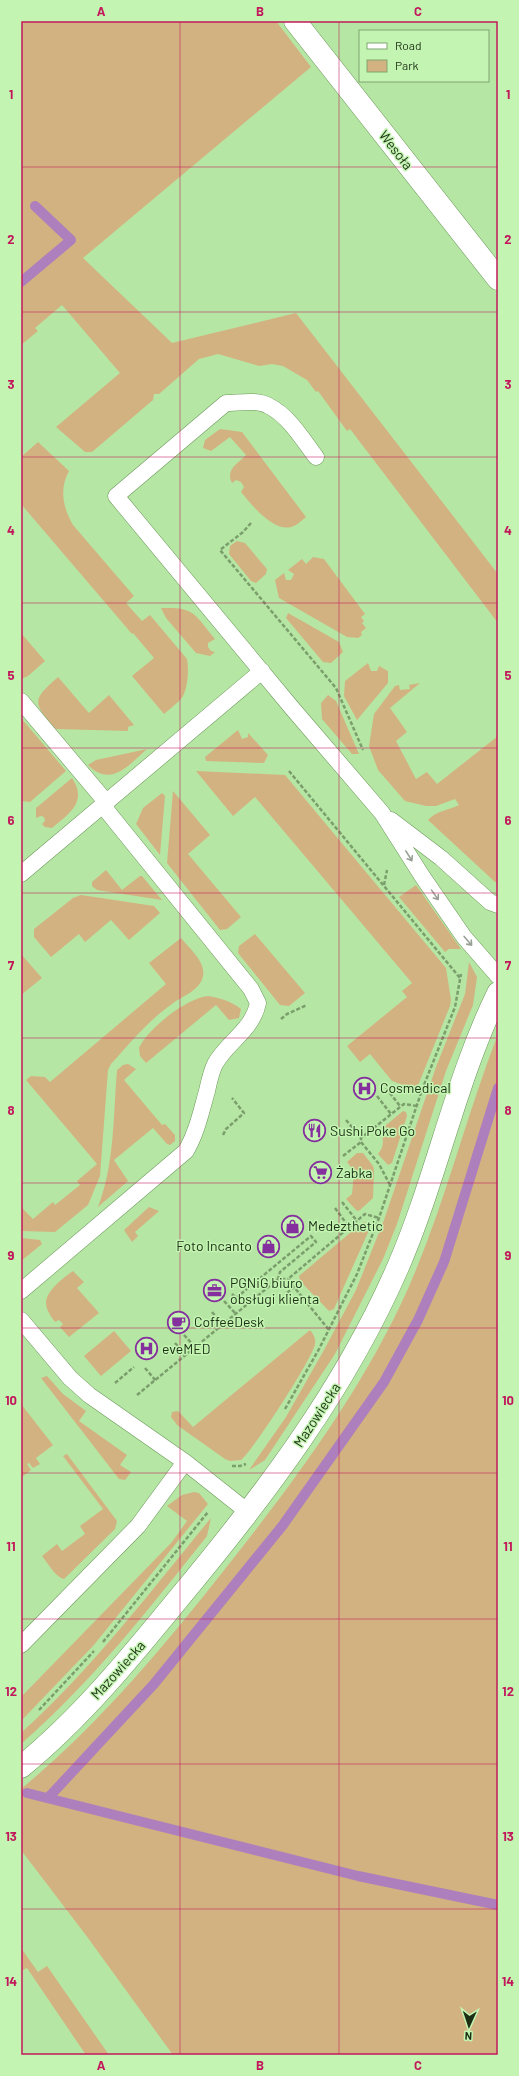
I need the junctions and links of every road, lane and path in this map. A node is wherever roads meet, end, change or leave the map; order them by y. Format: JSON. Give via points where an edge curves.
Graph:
{"nodes":[{"id":1,"x":295,"y":21,"type":"edge"},
{"id":2,"x":498,"y":279,"type":"edge"},
{"id":3,"x":316,"y":457,"type":"dead end"},
{"id":4,"x":251,"y":523,"type":"dead end"},
{"id":5,"x":262,"y":671,"type":"junction"},
{"id":6,"x":21,"y":701,"type":"edge"},
{"id":7,"x":364,"y":755,"type":"dead end"},
{"id":8,"x":289,"y":771,"type":"dead end"},
{"id":9,"x":105,"y":804,"type":"junction"},
{"id":10,"x":382,"y":813,"type":"junction"},
{"id":11,"x":21,"y":874,"type":"edge"},
{"id":12,"x":498,"y":906,"type":"edge"},
{"id":13,"x":472,"y":946,"type":"junction"},
{"id":14,"x":498,"y":976,"type":"edge"},
{"id":15,"x":460,"y":978,"type":"junction"},
{"id":16,"x":498,"y":993,"type":"edge"},
{"id":17,"x":307,"y":1005,"type":"dead end"},
{"id":18,"x":276,"y":1023,"type":"dead end"},
{"id":19,"x":386,"y":1088,"type":"dead end"},
{"id":20,"x":230,"y":1095,"type":"dead end"},
{"id":21,"x":376,"y":1096,"type":"dead end"},
{"id":22,"x":400,"y":1106,"type":"junction"},
{"id":23,"x":417,"y":1106,"type":"junction"},
{"id":24,"x":391,"y":1114,"type":"junction"},
{"id":25,"x":346,"y":1120,"type":"dead end"},
{"id":26,"x":222,"y":1136,"type":"dead end"},
{"id":27,"x":361,"y":1138,"type":"junction"},
{"id":28,"x":361,"y":1142,"type":"junction"},
{"id":29,"x":343,"y":1156,"type":"dead end"},
{"id":30,"x":390,"y":1185,"type":"junction"},
{"id":31,"x":342,"y":1202,"type":"dead end"},
{"id":32,"x":335,"y":1208,"type":"dead end"},
{"id":33,"x":379,"y":1218,"type":"junction"},
{"id":34,"x":357,"y":1221,"type":"junction"},
{"id":35,"x":349,"y":1227,"type":"junction"},
{"id":36,"x":278,"y":1279,"type":"junction"},
{"id":37,"x":288,"y":1279,"type":"junction"},
{"id":38,"x":294,"y":1287,"type":"junction"},
{"id":39,"x":21,"y":1291,"type":"edge"},
{"id":40,"x":287,"y":1293,"type":"dead end"},
{"id":41,"x":232,"y":1294,"type":"dead end"},
{"id":42,"x":224,"y":1301,"type":"dead end"},
{"id":43,"x":212,"y":1312,"type":"dead end"},
{"id":44,"x":236,"y":1314,"type":"junction"},
{"id":45,"x":21,"y":1320,"type":"edge"},
{"id":46,"x":223,"y":1325,"type":"junction"},
{"id":47,"x":329,"y":1330,"type":"junction"},
{"id":48,"x":184,"y":1335,"type":"dead end"},
{"id":49,"x":175,"y":1342,"type":"dead end"},
{"id":50,"x":196,"y":1348,"type":"junction"},
{"id":51,"x":186,"y":1356,"type":"junction"},
{"id":52,"x":134,"y":1367,"type":"dead end"},
{"id":53,"x":145,"y":1368,"type":"dead end"},
{"id":54,"x":156,"y":1381,"type":"junction"},
{"id":55,"x":111,"y":1387,"type":"dead end"},
{"id":56,"x":131,"y":1394,"type":"dead end"},
{"id":57,"x":283,"y":1411,"type":"dead end"},
{"id":58,"x":251,"y":1459,"type":"dead end"},
{"id":59,"x":185,"y":1462,"type":"junction"},
{"id":60,"x":246,"y":1464,"type":"junction"},
{"id":61,"x":230,"y":1465,"type":"dead end"},
{"id":62,"x":224,"y":1492,"type":"junction"},
{"id":63,"x":248,"y":1512,"type":"junction"},
{"id":64,"x":21,"y":1645,"type":"edge"},
{"id":65,"x":100,"y":1645,"type":"dead end"},
{"id":66,"x":95,"y":1650,"type":"dead end"},
{"id":67,"x":34,"y":1714,"type":"dead end"},
{"id":68,"x":21,"y":1767,"type":"edge"}],
"edges":[{"from":1,"to":2,"type":"street","name":"Wesoła"},
{"from":3,"to":5,"type":"lane","via":[[284,416],[269,405],[249,402],[226,404],[116,496]]},
{"from":4,"to":7,"type":"path","via":[[220,550],[336,688]]},
{"from":5,"to":9,"type":"lane"},
{"from":5,"to":10,"type":"lane"},
{"from":6,"to":9,"type":"lane"},
{"from":8,"to":15,"type":"path"},
{"from":9,"to":11,"type":"lane"},
{"from":9,"to":39,"type":"lane","via":[[251,989],[258,1003],[255,1016],[222,1052],[214,1067],[196,1134],[186,1151]]},
{"from":10,"to":12,"type":"lane"},
{"from":10,"to":13,"type":"lane","one_way":true,"via":[[422,876]]},
{"from":13,"to":14,"type":"lane"},
{"from":13,"to":15,"type":"path","via":[[466,956]]},
{"from":15,"to":23,"type":"path","via":[[455,1007]]},
{"from":16,"to":63,"type":"street","name":"Mazowiecka","via":[[463,1076],[413,1229],[383,1301],[351,1363],[330,1396]]},
{"from":17,"to":18,"type":"path","via":[[287,1014]]},
{"from":19,"to":22,"type":"path"},
{"from":20,"to":26,"type":"path","via":[[244,1113]]},
{"from":21,"to":24,"type":"path"},
{"from":22,"to":23,"type":"path"},
{"from":22,"to":24,"type":"path"},
{"from":23,"to":30,"type":"path"},
{"from":24,"to":27,"type":"path"},
{"from":25,"to":27,"type":"path"},
{"from":27,"to":28,"type":"path"},
{"from":28,"to":29,"type":"path"},
{"from":28,"to":30,"type":"path","via":[[379,1164]]},
{"from":30,"to":33,"type":"path"},
{"from":31,"to":34,"type":"path"},
{"from":32,"to":35,"type":"path"},
{"from":33,"to":34,"type":"path","via":[[366,1214]]},
{"from":33,"to":47,"type":"path","via":[[357,1274]]},
{"from":34,"to":35,"type":"path"},
{"from":35,"to":37,"type":"path"},
{"from":36,"to":37,"type":"path"},
{"from":36,"to":41,"type":"path","via":[[280,1272],[316,1242],[311,1236],[236,1298]]},
{"from":36,"to":44,"type":"path"},
{"from":37,"to":38,"type":"path"},
{"from":38,"to":40,"type":"path"},
{"from":38,"to":47,"type":"path"},
{"from":42,"to":44,"type":"path"},
{"from":43,"to":46,"type":"path"},
{"from":44,"to":46,"type":"path"},
{"from":45,"to":59,"type":"lane","via":[[70,1378],[89,1395]]},
{"from":46,"to":50,"type":"path"},
{"from":47,"to":57,"type":"path"},
{"from":48,"to":50,"type":"path"},
{"from":49,"to":51,"type":"path"},
{"from":50,"to":51,"type":"path"},
{"from":51,"to":54,"type":"path"},
{"from":52,"to":55,"type":"path"},
{"from":53,"to":54,"type":"path"},
{"from":54,"to":56,"type":"path","via":[[139,1397]]},
{"from":58,"to":60,"type":"path"},
{"from":59,"to":62,"type":"lane"},
{"from":59,"to":64,"type":"lane","via":[[138,1526]]},
{"from":60,"to":61,"type":"path"},
{"from":60,"to":62,"type":"path"},
{"from":62,"to":63,"type":"lane"},
{"from":62,"to":65,"type":"path"},
{"from":63,"to":68,"type":"street","name":"Mazowiecka","via":[[118,1672],[57,1735]]},
{"from":66,"to":67,"type":"path"}]}
